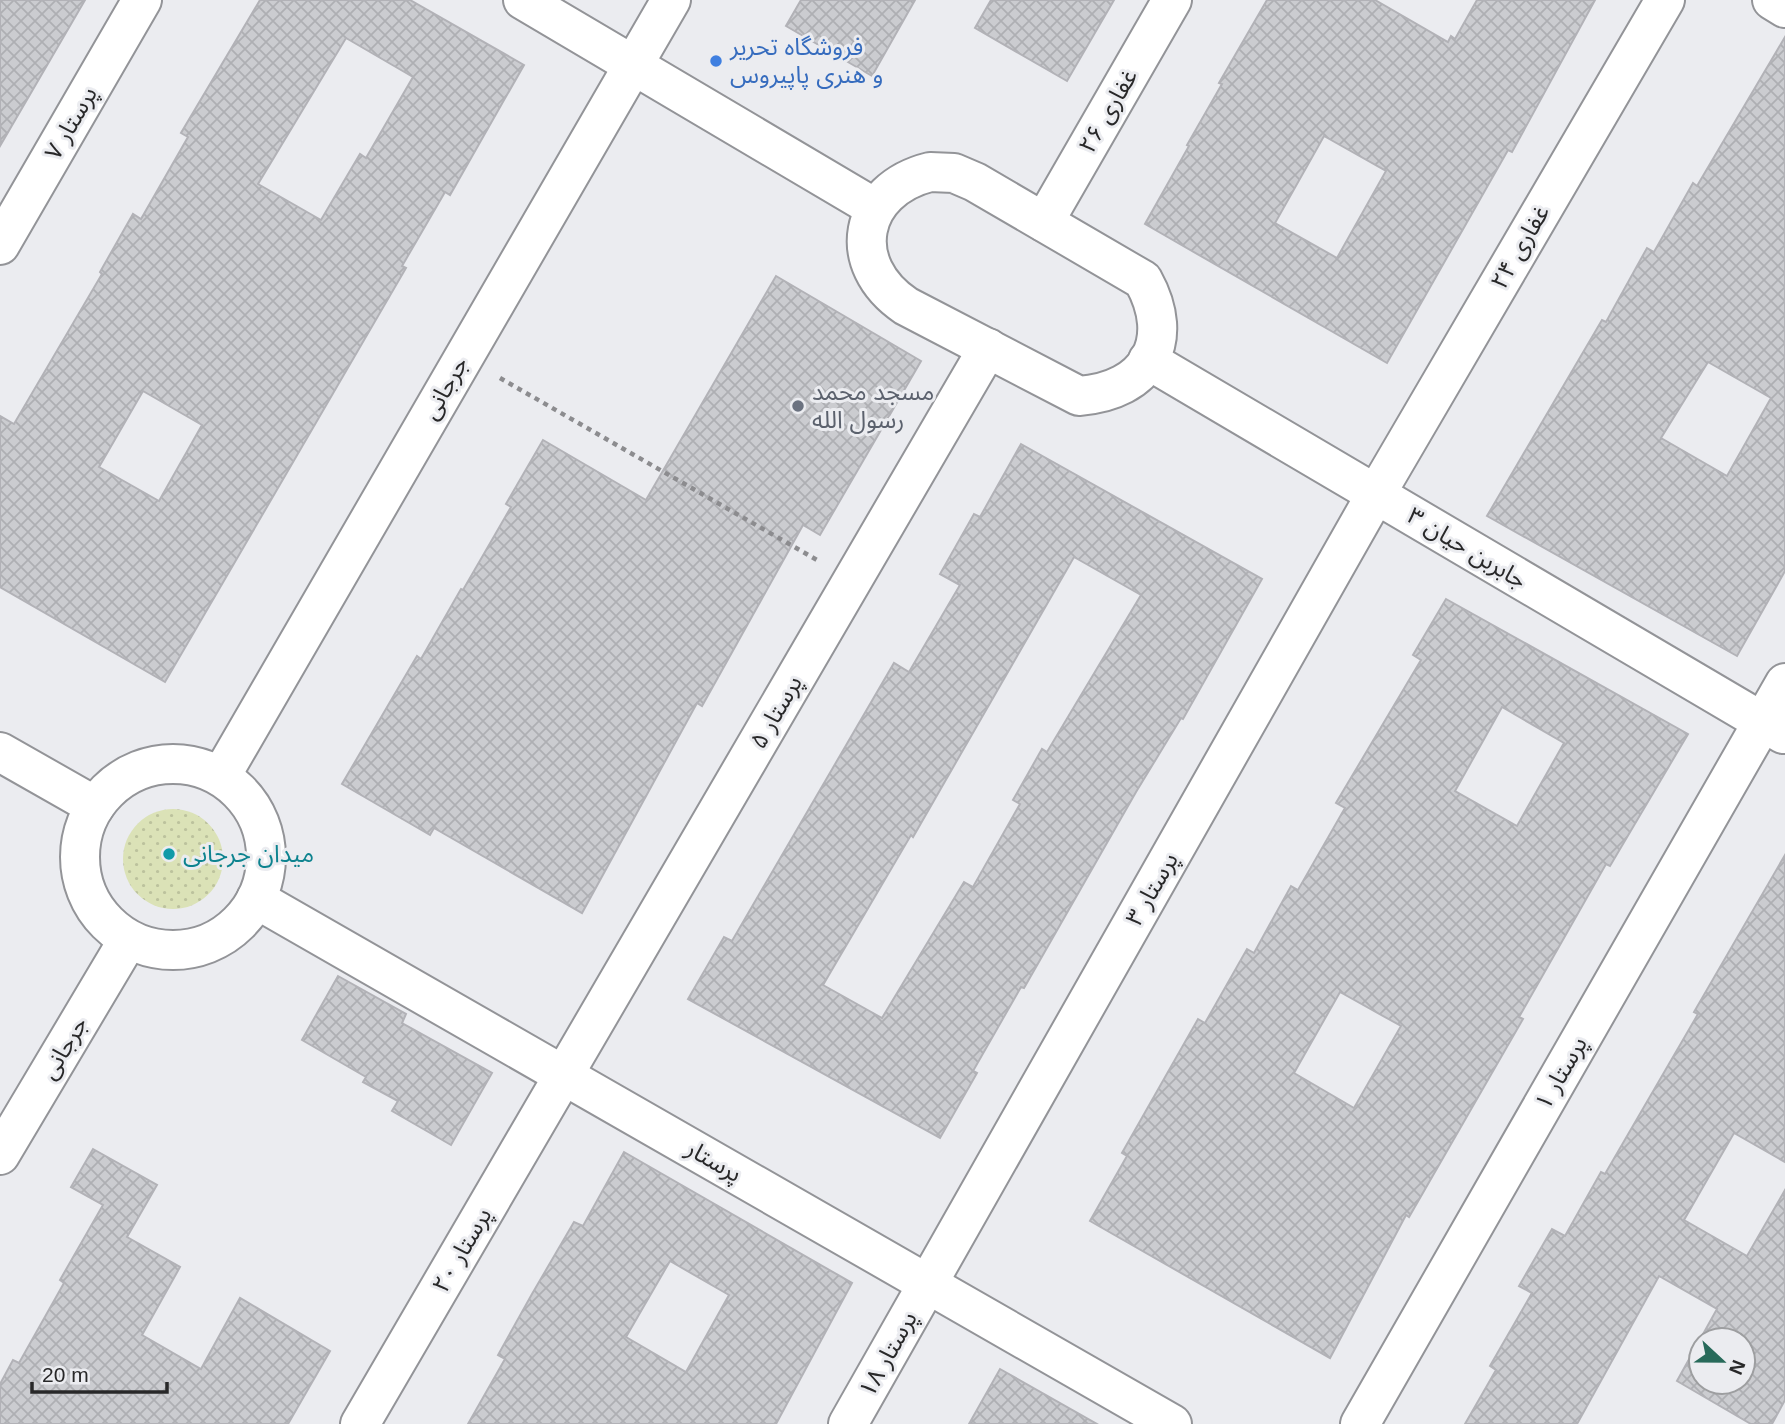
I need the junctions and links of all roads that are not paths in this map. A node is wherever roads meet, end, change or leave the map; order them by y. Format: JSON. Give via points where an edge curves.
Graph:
{"nodes":[{"id":1,"x":142,"y":0,"type":"edge"},
{"id":2,"x":523,"y":0,"type":"edge"},
{"id":3,"x":671,"y":0,"type":"edge"},
{"id":4,"x":1172,"y":0,"type":"edge"},
{"id":5,"x":1665,"y":0,"type":"edge"},
{"id":6,"x":1772,"y":0,"type":"edge"},
{"id":7,"x":1785,"y":8,"type":"edge"},
{"id":8,"x":634,"y":65,"type":"junction"},
{"id":9,"x":875,"y":208,"type":"junction"},
{"id":10,"x":1044,"y":222,"type":"junction"},
{"id":11,"x":0,"y":245,"type":"edge"},
{"id":12,"x":988,"y":348,"type":"junction"},
{"id":13,"x":1148,"y":360,"type":"junction"},
{"id":14,"x":1376,"y":494,"type":"junction"},
{"id":15,"x":1785,"y":683,"type":"edge"},
{"id":16,"x":1774,"y":729,"type":"edge"},
{"id":17,"x":0,"y":752,"type":"edge"},
{"id":18,"x":221,"y":776,"type":"junction"},
{"id":19,"x":95,"y":806,"type":"junction"},
{"id":20,"x":256,"y":899,"type":"junction"},
{"id":21,"x":128,"y":940,"type":"junction"},
{"id":22,"x":564,"y":1075,"type":"junction"},
{"id":23,"x":0,"y":1155,"type":"edge"},
{"id":24,"x":927,"y":1284,"type":"junction"},
{"id":25,"x":360,"y":1424,"type":"edge"},
{"id":26,"x":848,"y":1424,"type":"edge"},
{"id":27,"x":1172,"y":1424,"type":"edge"},
{"id":28,"x":1360,"y":1424,"type":"edge"}],
"edges":[{"from":1,"to":11,"type":"street","name":"پرستار ۷"},
{"from":2,"to":8,"type":"street"},
{"from":3,"to":8,"type":"street","name":"جرجانی"},
{"from":4,"to":10,"type":"street","name":"غفاری ۲۶"},
{"from":5,"to":14,"type":"street","name":"غفاری ۲۴"},
{"from":6,"to":7,"type":"street"},
{"from":8,"to":9,"type":"street"},
{"from":8,"to":18,"type":"street","name":"جرجانی"},
{"from":9,"to":10,"type":"street","via":[[889,190],[909,177],[954,173]]},
{"from":9,"to":12,"type":"street","via":[[867,229],[867,253],[887,293]]},
{"from":10,"to":13,"type":"street","via":[[1143,280],[1155,301],[1159,325]]},
{"from":12,"to":13,"type":"street","via":[[1079,396],[1103,394],[1125,385]]},
{"from":12,"to":22,"type":"street","name":"پرستار ۵"},
{"from":13,"to":14,"type":"street","name":"جابربن حیان ۳"},
{"from":14,"to":16,"type":"street","name":"جابربن حیان ۳"},
{"from":14,"to":24,"type":"street","name":"پرستار ۳"},
{"from":15,"to":16,"type":"street","name":"پرستار ۱"},
{"from":16,"to":28,"type":"street","name":"پرستار ۱"},
{"from":17,"to":19,"type":"street"},
{"from":18,"to":19,"type":"street","via":[[194,766],[138,770],[114,785]]},
{"from":18,"to":20,"type":"street","via":[[243,794],[258,818],[265,844],[265,873]]},
{"from":19,"to":21,"type":"street","via":[[79,855],[82,880],[91,904]]},
{"from":20,"to":21,"type":"street","via":[[239,924],[215,941],[186,950],[156,950]]},
{"from":20,"to":22,"type":"street","name":"پرستار"},
{"from":21,"to":23,"type":"street","name":"جرجانی"},
{"from":22,"to":24,"type":"street","name":"پرستار"},
{"from":22,"to":25,"type":"street","name":"پرستار ۲۰"},
{"from":24,"to":26,"type":"street","name":"پرستار ۱۸"},
{"from":24,"to":27,"type":"street","name":"پرستار"}]}
